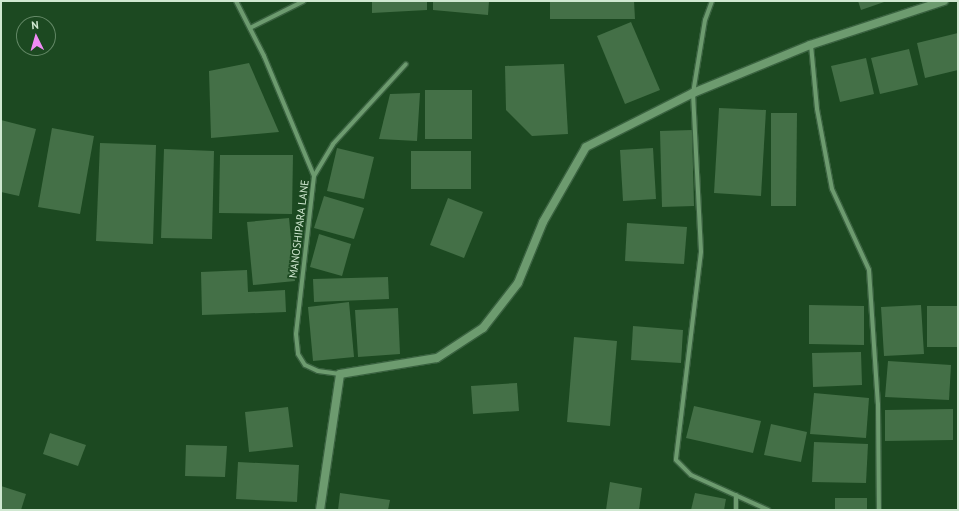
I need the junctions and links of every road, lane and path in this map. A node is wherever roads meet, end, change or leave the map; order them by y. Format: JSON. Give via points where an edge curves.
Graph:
{"nodes":[{"id":1,"x":236,"y":1,"type":"edge"},
{"id":2,"x":304,"y":1,"type":"edge"},
{"id":3,"x":712,"y":1,"type":"edge"},
{"id":4,"x":944,"y":1,"type":"edge"},
{"id":5,"x":250,"y":28,"type":"junction"},
{"id":6,"x":810,"y":45,"type":"junction"},
{"id":7,"x":406,"y":64,"type":"dead end"},
{"id":8,"x":693,"y":93,"type":"junction"},
{"id":9,"x":314,"y":176,"type":"junction"},
{"id":10,"x":340,"y":374,"type":"junction"},
{"id":11,"x":736,"y":495,"type":"junction"},
{"id":12,"x":320,"y":510,"type":"edge"},
{"id":13,"x":736,"y":510,"type":"edge"},
{"id":14,"x":768,"y":510,"type":"edge"},
{"id":15,"x":879,"y":510,"type":"edge"}],
"edges":[{"from":1,"to":5,"type":"street","name":"MANOSHIPARA LANE"},
{"from":2,"to":5,"type":"street"},
{"from":3,"to":8,"type":"street","via":[[705,20]]},
{"from":4,"to":6,"type":"street"},
{"from":5,"to":9,"type":"street","name":"MANOSHIPARA LANE"},
{"from":6,"to":8,"type":"street"},
{"from":6,"to":15,"type":"street","via":[[817,109],[832,189],[869,270],[878,404]]},
{"from":7,"to":9,"type":"street","via":[[333,144]]},
{"from":8,"to":10,"type":"street","via":[[586,147],[543,222],[518,283],[483,328],[438,358]]},
{"from":8,"to":11,"type":"street","via":[[701,252],[676,460],[690,475]]},
{"from":9,"to":10,"type":"street","name":"MANOSHIPARA LANE","via":[[297,326],[298,354],[305,365],[318,371]]},
{"from":10,"to":12,"type":"street"},
{"from":11,"to":13,"type":"street"},
{"from":11,"to":14,"type":"street"}]}
